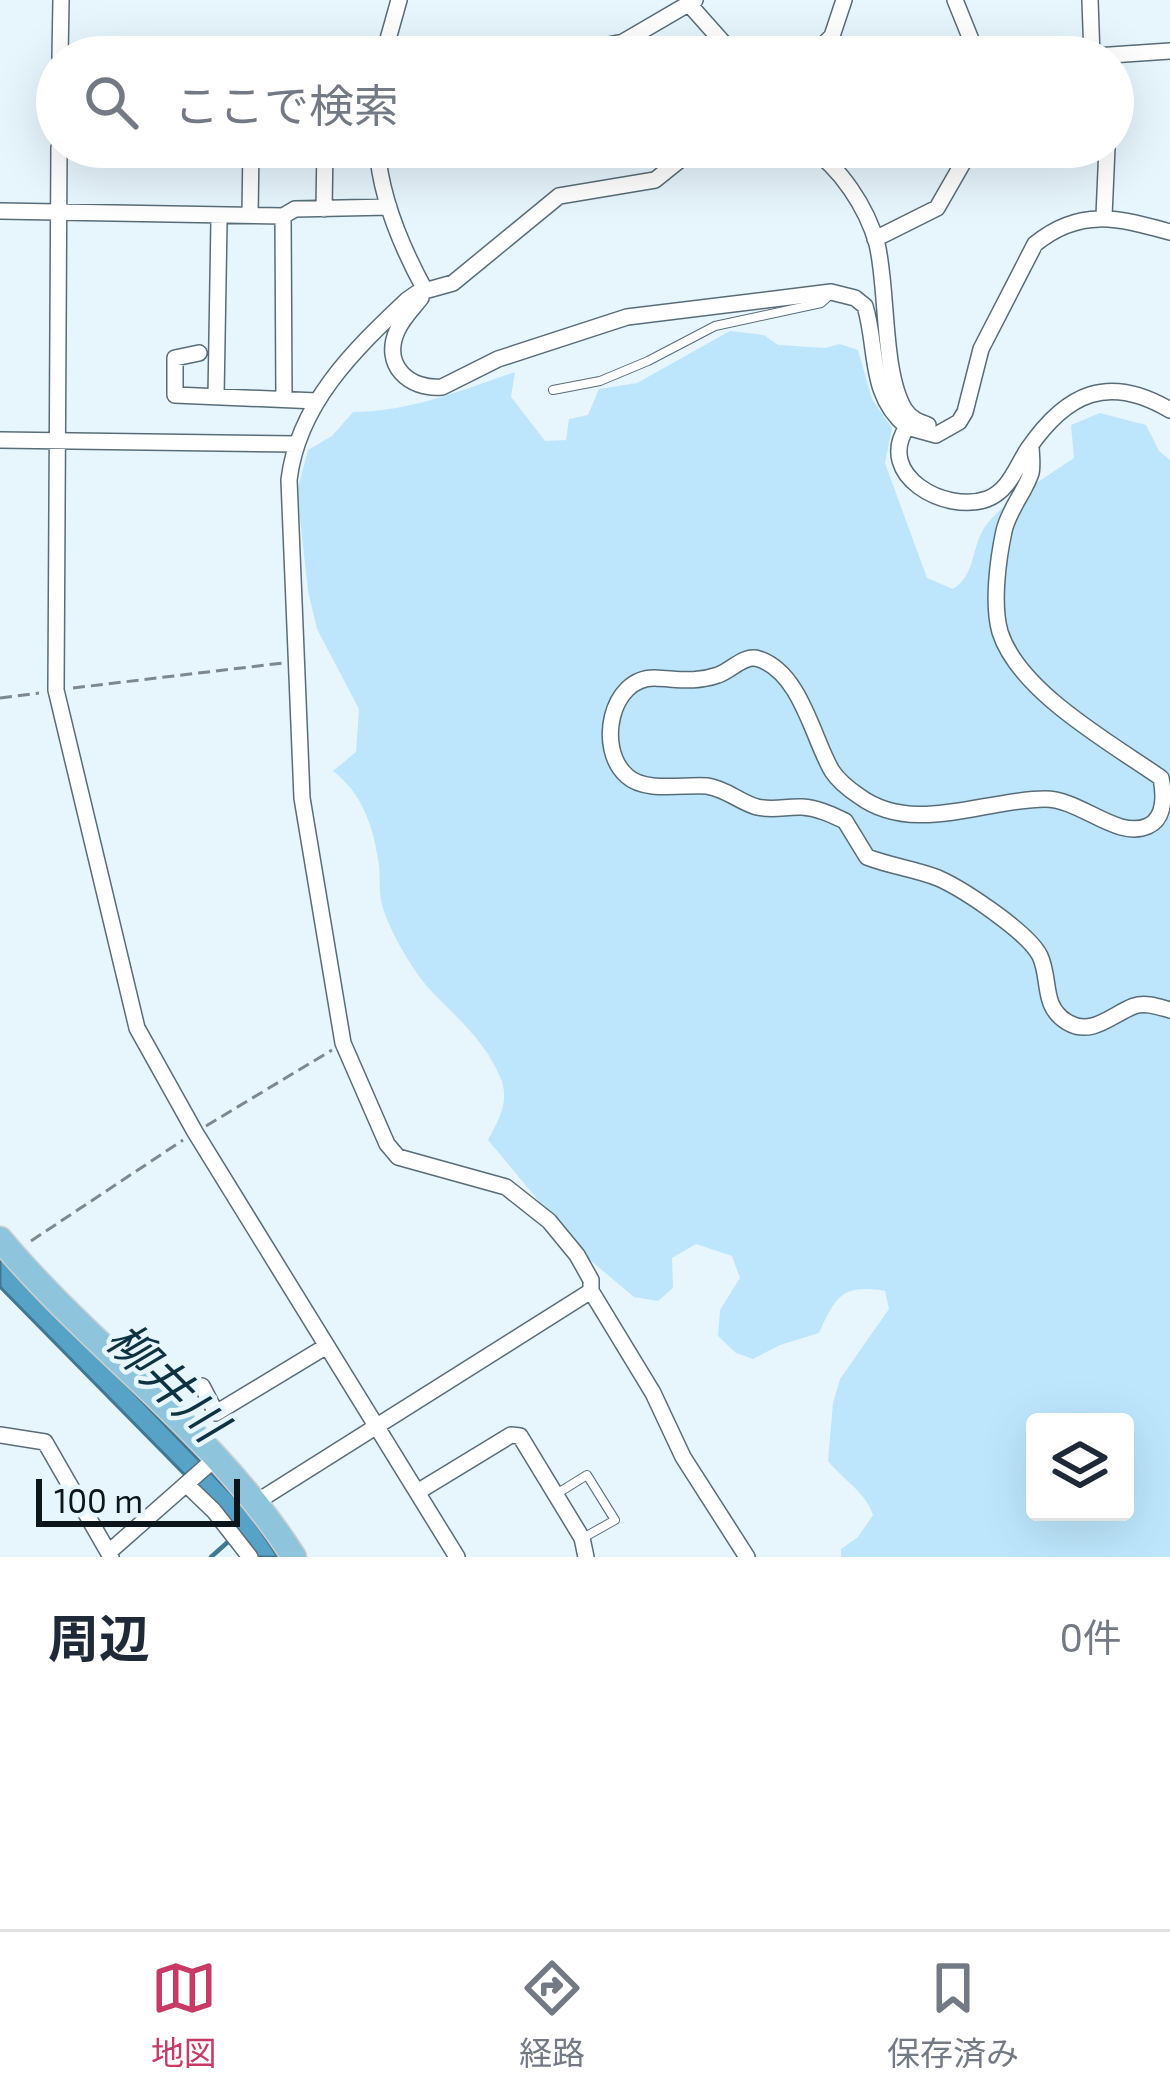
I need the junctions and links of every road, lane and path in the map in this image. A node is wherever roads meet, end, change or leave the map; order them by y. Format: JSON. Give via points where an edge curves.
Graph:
{"nodes":[{"id":1,"x":62,"y":0,"type":"edge"},
{"id":2,"x":399,"y":0,"type":"edge"},
{"id":3,"x":844,"y":0,"type":"edge"},
{"id":4,"x":955,"y":0,"type":"edge"},
{"id":5,"x":1090,"y":0,"type":"edge"},
{"id":6,"x":692,"y":2,"type":"edge"},
{"id":7,"x":61,"y":36,"type":"edge"},
{"id":8,"x":389,"y":36,"type":"edge"},
{"id":9,"x":633,"y":36,"type":"edge"},
{"id":10,"x":719,"y":36,"type":"edge"},
{"id":11,"x":832,"y":36,"type":"edge"},
{"id":12,"x":970,"y":36,"type":"edge"},
{"id":13,"x":1089,"y":36,"type":"edge"},
{"id":14,"x":1170,"y":51,"type":"edge"},
{"id":15,"x":1134,"y":53,"type":"edge"},
{"id":16,"x":59,"y":168,"type":"edge"},
{"id":17,"x":251,"y":168,"type":"edge"},
{"id":18,"x":325,"y":168,"type":"edge"},
{"id":19,"x":379,"y":168,"type":"edge"},
{"id":20,"x":670,"y":168,"type":"edge"},
{"id":21,"x":834,"y":168,"type":"edge"},
{"id":22,"x":960,"y":168,"type":"edge"},
{"id":23,"x":1106,"y":168,"type":"edge"},
{"id":24,"x":389,"y":207,"type":"junction"},
{"id":25,"x":324,"y":209,"type":"junction"},
{"id":26,"x":0,"y":211,"type":"edge"},
{"id":27,"x":58,"y":211,"type":"junction"},
{"id":28,"x":222,"y":215,"type":"junction"},
{"id":29,"x":250,"y":215,"type":"junction"},
{"id":30,"x":284,"y":216,"type":"junction"},
{"id":31,"x":1104,"y":216,"type":"junction"},
{"id":32,"x":1170,"y":232,"type":"edge"},
{"id":33,"x":875,"y":239,"type":"junction"},
{"id":34,"x":425,"y":290,"type":"junction"},
{"id":35,"x":832,"y":292,"type":"junction"},
{"id":36,"x":199,"y":353,"type":"dead end"},
{"id":37,"x":553,"y":390,"type":"dead end"},
{"id":38,"x":216,"y":397,"type":"junction"},
{"id":39,"x":284,"y":398,"type":"junction"},
{"id":40,"x":317,"y":401,"type":"junction"},
{"id":41,"x":1170,"y":410,"type":"edge"},
{"id":42,"x":949,"y":427,"type":"junction"},
{"id":43,"x":907,"y":428,"type":"junction"},
{"id":44,"x":0,"y":440,"type":"edge"},
{"id":45,"x":57,"y":441,"type":"junction"},
{"id":46,"x":297,"y":444,"type":"junction"},
{"id":47,"x":1031,"y":445,"type":"junction"},
{"id":48,"x":297,"y":662,"type":"junction"},
{"id":49,"x":56,"y":691,"type":"junction"},
{"id":50,"x":0,"y":698,"type":"edge"},
{"id":51,"x":1170,"y":1010,"type":"edge"},
{"id":52,"x":343,"y":1043,"type":"junction"},
{"id":53,"x":195,"y":1132,"type":"junction"},
{"id":54,"x":6,"y":1246,"type":"edge"},
{"id":55,"x":591,"y":1291,"type":"junction"},
{"id":56,"x":325,"y":1346,"type":"junction"},
{"id":57,"x":202,"y":1386,"type":"dead end"},
{"id":58,"x":378,"y":1426,"type":"junction"},
{"id":59,"x":0,"y":1436,"type":"edge"},
{"id":60,"x":214,"y":1460,"type":"junction"},
{"id":61,"x":189,"y":1484,"type":"junction"},
{"id":62,"x":419,"y":1491,"type":"junction"},
{"id":63,"x":555,"y":1494,"type":"junction"},
{"id":64,"x":257,"y":1501,"type":"junction"},
{"id":65,"x":582,"y":1538,"type":"junction"},
{"id":66,"x":240,"y":1543,"type":"edge"},
{"id":67,"x":110,"y":1555,"type":"edge"},
{"id":68,"x":227,"y":1557,"type":"edge"},
{"id":69,"x":294,"y":1557,"type":"edge"},
{"id":70,"x":457,"y":1557,"type":"edge"},
{"id":71,"x":586,"y":1557,"type":"edge"},
{"id":72,"x":747,"y":1557,"type":"edge"}],
"edges":[{"from":1,"to":7,"type":"street"},
{"from":2,"to":8,"type":"street"},
{"from":3,"to":11,"type":"street"},
{"from":4,"to":12,"type":"street"},
{"from":5,"to":13,"type":"street"},
{"from":6,"to":9,"type":"street"},
{"from":6,"to":10,"type":"street"},
{"from":14,"to":15,"type":"street"},
{"from":16,"to":27,"type":"street"},
{"from":17,"to":29,"type":"street"},
{"from":18,"to":25,"type":"street"},
{"from":19,"to":24,"type":"street"},
{"from":20,"to":34,"type":"street","via":[[655,180],[559,196],[454,283]]},
{"from":21,"to":33,"type":"street"},
{"from":22,"to":33,"type":"street","via":[[937,208]]},
{"from":23,"to":31,"type":"street"},
{"from":24,"to":25,"type":"street"},
{"from":24,"to":34,"type":"street"},
{"from":25,"to":30,"type":"street"},
{"from":26,"to":27,"type":"street"},
{"from":27,"to":28,"type":"street"},
{"from":27,"to":45,"type":"street"},
{"from":28,"to":29,"type":"street"},
{"from":28,"to":38,"type":"street"},
{"from":29,"to":30,"type":"street"},
{"from":30,"to":39,"type":"street"},
{"from":31,"to":32,"type":"street"},
{"from":31,"to":42,"type":"street","via":[[1035,244],[981,349],[965,412]]},
{"from":33,"to":42,"type":"street","via":[[905,410]]},
{"from":34,"to":35,"type":"street","via":[[392,346],[402,376],[429,388],[627,317]]},
{"from":34,"to":40,"type":"street","via":[[355,349]]},
{"from":35,"to":37,"type":"lane","via":[[821,303],[715,326],[600,381]]},
{"from":35,"to":43,"type":"street","via":[[865,306],[880,392]]},
{"from":36,"to":38,"type":"street","via":[[175,358],[175,395]]},
{"from":38,"to":39,"type":"street"},
{"from":39,"to":40,"type":"street"},
{"from":40,"to":46,"type":"street"},
{"from":41,"to":47,"type":"street","via":[[1106,388],[1059,415]]},
{"from":42,"to":43,"type":"street","via":[[936,435]]},
{"from":43,"to":47,"type":"street","via":[[900,464],[916,485],[955,502],[1003,490]]},
{"from":44,"to":45,"type":"street"},
{"from":45,"to":46,"type":"street"},
{"from":45,"to":49,"type":"street"},
{"from":46,"to":48,"type":"street","via":[[289,480]]},
{"from":47,"to":51,"type":"street","via":[[1031,472],[1004,530],[1002,636],[1024,674],[1161,778],[1165,797],[1146,827],[1118,828],[1082,806],[1048,798],[928,814],[881,810],[833,774],[807,710],[759,659],[692,683],[642,678],[622,692],[614,711],[613,749],[640,784],[710,786],[752,806],[800,807],[845,821],[867,857],[938,878],[1011,926],[1039,955],[1051,1009],[1070,1024],[1107,1023],[1147,1004]]},
{"from":48,"to":49,"type":"path"},
{"from":48,"to":52,"type":"street","via":[[302,798]]},
{"from":49,"to":50,"type":"path"},
{"from":49,"to":53,"type":"street","via":[[137,1028]]},
{"from":52,"to":53,"type":"path"},
{"from":52,"to":55,"type":"street","via":[[398,1157],[506,1187],[577,1255]]},
{"from":53,"to":54,"type":"path"},
{"from":53,"to":56,"type":"street"},
{"from":54,"to":60,"type":"main road"},
{"from":55,"to":58,"type":"street"},
{"from":55,"to":72,"type":"street"},
{"from":56,"to":57,"type":"street","via":[[216,1413]]},
{"from":56,"to":58,"type":"street"},
{"from":58,"to":62,"type":"street"},
{"from":58,"to":64,"type":"street"},
{"from":59,"to":67,"type":"street","via":[[45,1442]]},
{"from":60,"to":61,"type":"street"},
{"from":60,"to":64,"type":"main road"},
{"from":61,"to":66,"type":"street"},
{"from":61,"to":67,"type":"street"},
{"from":62,"to":63,"type":"street","via":[[511,1435],[520,1436]]},
{"from":62,"to":70,"type":"street"},
{"from":63,"to":65,"type":"street"},
{"from":63,"to":65,"type":"lane","via":[[587,1475],[597,1490],[615,1520]]},
{"from":64,"to":69,"type":"main road"},
{"from":65,"to":71,"type":"street"},
{"from":66,"to":68,"type":"street"}]}
